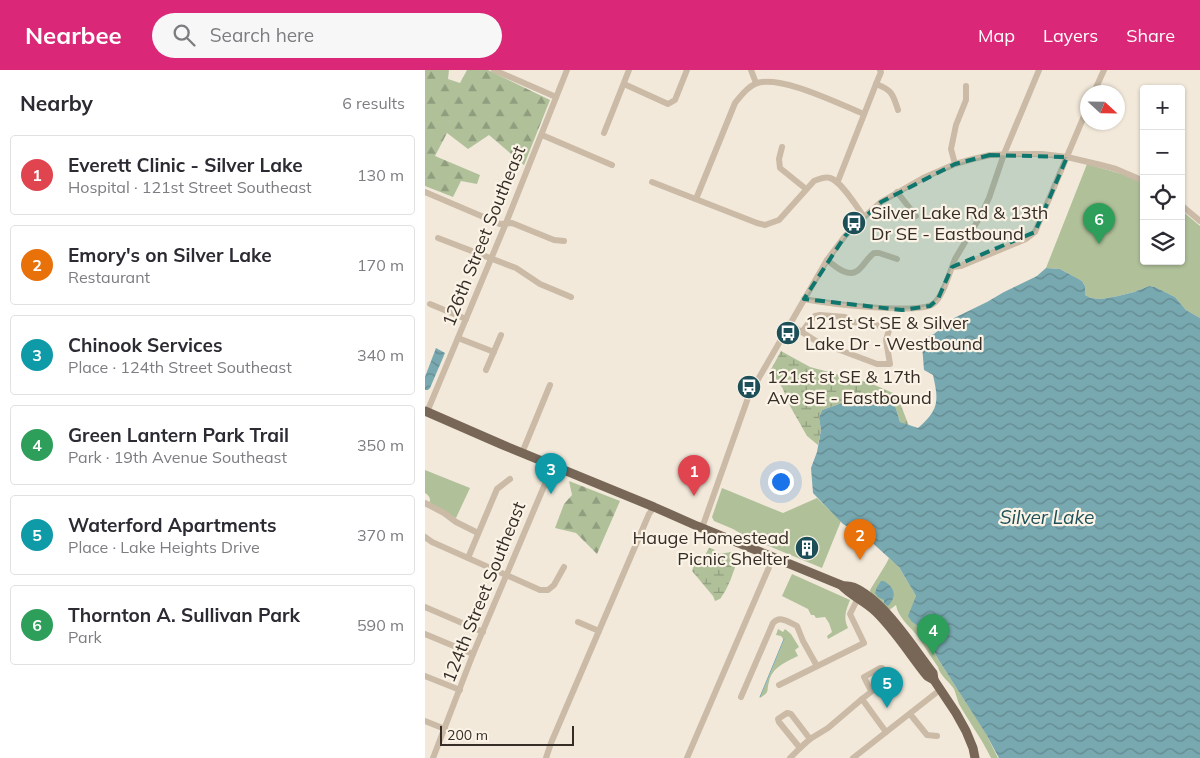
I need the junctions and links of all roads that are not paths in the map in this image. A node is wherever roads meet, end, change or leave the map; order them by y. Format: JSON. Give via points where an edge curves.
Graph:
{"nodes":[{"id":1,"x":494,"y":70,"type":"edge"},
{"id":2,"x":567,"y":70,"type":"edge"},
{"id":3,"x":629,"y":70,"type":"edge"},
{"id":4,"x":687,"y":70,"type":"edge"},
{"id":5,"x":751,"y":70,"type":"edge"},
{"id":6,"x":880,"y":70,"type":"edge"},
{"id":7,"x":1039,"y":70,"type":"edge"},
{"id":8,"x":1103,"y":70,"type":"edge"},
{"id":9,"x":623,"y":84,"type":"junction"},
{"id":10,"x":756,"y":84,"type":"junction"},
{"id":11,"x":876,"y":84,"type":"junction"},
{"id":12,"x":1097,"y":85,"type":"edge"},
{"id":13,"x":966,"y":86,"type":"dead end"},
{"id":14,"x":556,"y":97,"type":"junction"},
{"id":15,"x":898,"y":110,"type":"dead end"},
{"id":16,"x":865,"y":114,"type":"junction"},
{"id":17,"x":1080,"y":126,"type":"edge"},
{"id":18,"x":604,"y":133,"type":"dead end"},
{"id":19,"x":541,"y":135,"type":"junction"},
{"id":20,"x":781,"y":147,"type":"dead end"},
{"id":21,"x":1004,"y":154,"type":"junction"},
{"id":22,"x":1067,"y":157,"type":"junction"},
{"id":23,"x":955,"y":164,"type":"junction"},
{"id":24,"x":612,"y":165,"type":"dead end"},
{"id":25,"x":1140,"y":179,"type":"edge"},
{"id":26,"x":652,"y":182,"type":"dead end"},
{"id":27,"x":838,"y":182,"type":"junction"},
{"id":28,"x":805,"y":190,"type":"junction"},
{"id":29,"x":425,"y":192,"type":"edge"},
{"id":30,"x":897,"y":192,"type":"junction"},
{"id":31,"x":696,"y":199,"type":"junction"},
{"id":32,"x":1185,"y":208,"type":"edge"},
{"id":33,"x":864,"y":216,"type":"junction"},
{"id":34,"x":916,"y":216,"type":"dead end"},
{"id":35,"x":1200,"y":221,"type":"edge"},
{"id":36,"x":506,"y":224,"type":"junction"},
{"id":37,"x":438,"y":238,"type":"dead end"},
{"id":38,"x":564,"y":241,"type":"dead end"},
{"id":39,"x":491,"y":258,"type":"junction"},
{"id":40,"x":827,"y":260,"type":"junction"},
{"id":41,"x":897,"y":260,"type":"dead end"},
{"id":42,"x":952,"y":267,"type":"junction"},
{"id":43,"x":571,"y":297,"type":"dead end"},
{"id":44,"x":803,"y":299,"type":"junction"},
{"id":45,"x":430,"y":304,"type":"dead end"},
{"id":46,"x":466,"y":319,"type":"junction"},
{"id":47,"x":789,"y":324,"type":"junction"},
{"id":48,"x":802,"y":332,"type":"junction"},
{"id":49,"x":501,"y":335,"type":"dead end"},
{"id":50,"x":458,"y":338,"type":"junction"},
{"id":51,"x":494,"y":352,"type":"junction"},
{"id":52,"x":486,"y":370,"type":"dead end"},
{"id":53,"x":550,"y":385,"type":"dead end"},
{"id":54,"x":426,"y":411,"type":"edge"},
{"id":55,"x":523,"y":452,"type":"junction"},
{"id":56,"x":553,"y":465,"type":"junction"},
{"id":57,"x":510,"y":479,"type":"dead end"},
{"id":58,"x":425,"y":503,"type":"edge"},
{"id":59,"x":655,"y":506,"type":"junction"},
{"id":60,"x":702,"y":528,"type":"junction"},
{"id":61,"x":478,"y":533,"type":"junction"},
{"id":62,"x":425,"y":537,"type":"edge"},
{"id":63,"x":468,"y":558,"type":"junction"},
{"id":64,"x":773,"y":558,"type":"junction"},
{"id":65,"x":564,"y":567,"type":"dead end"},
{"id":66,"x":507,"y":575,"type":"junction"},
{"id":67,"x":841,"y":585,"type":"junction"},
{"id":68,"x":859,"y":598,"type":"junction"},
{"id":69,"x":425,"y":607,"type":"edge"},
{"id":70,"x":578,"y":622,"type":"dead end"},
{"id":71,"x":599,"y":631,"type":"junction"},
{"id":72,"x":483,"y":632,"type":"junction"},
{"id":73,"x":425,"y":634,"type":"edge"},
{"id":74,"x":473,"y":654,"type":"junction"},
{"id":75,"x":817,"y":666,"type":"junction"},
{"id":76,"x":425,"y":676,"type":"edge"},
{"id":77,"x":890,"y":677,"type":"junction"},
{"id":78,"x":934,"y":680,"type":"junction"},
{"id":79,"x":779,"y":685,"type":"dead end"},
{"id":80,"x":897,"y":686,"type":"dead end"},
{"id":81,"x":460,"y":690,"type":"junction"},
{"id":82,"x":941,"y":690,"type":"junction"},
{"id":83,"x":871,"y":691,"type":"junction"},
{"id":84,"x":741,"y":698,"type":"dead end"},
{"id":85,"x":862,"y":699,"type":"junction"},
{"id":86,"x":910,"y":714,"type":"junction"},
{"id":87,"x":425,"y":721,"type":"edge"},
{"id":88,"x":445,"y":729,"type":"junction"},
{"id":89,"x":886,"y":732,"type":"junction"},
{"id":90,"x":937,"y":736,"type":"dead end"},
{"id":91,"x":811,"y":739,"type":"junction"},
{"id":92,"x":800,"y":748,"type":"junction"},
{"id":93,"x":973,"y":748,"type":"junction"},
{"id":94,"x":433,"y":758,"type":"edge"},
{"id":95,"x":546,"y":758,"type":"edge"},
{"id":96,"x":687,"y":758,"type":"edge"},
{"id":97,"x":790,"y":758,"type":"edge"},
{"id":98,"x":853,"y":758,"type":"edge"},
{"id":99,"x":975,"y":758,"type":"edge"},
{"id":100,"x":981,"y":758,"type":"edge"}],
"edges":[{"from":1,"to":14,"type":"street"},
{"from":2,"to":14,"type":"street","name":"126th Street Southeast"},
{"from":3,"to":9,"type":"street"},
{"from":4,"to":9,"type":"street","via":[[675,100],[668,104]]},
{"from":5,"to":10,"type":"street"},
{"from":6,"to":11,"type":"street"},
{"from":7,"to":21,"type":"street"},
{"from":8,"to":12,"type":"street"},
{"from":9,"to":18,"type":"street"},
{"from":10,"to":16,"type":"street","via":[[789,84]]},
{"from":10,"to":31,"type":"street","via":[[735,103]]},
{"from":11,"to":15,"type":"street","via":[[893,94]]},
{"from":11,"to":16,"type":"street"},
{"from":13,"to":23,"type":"street","via":[[966,100],[951,150]]},
{"from":14,"to":19,"type":"street","name":"126th Street Southeast"},
{"from":16,"to":27,"type":"street"},
{"from":17,"to":22,"type":"street"},
{"from":19,"to":24,"type":"street"},
{"from":19,"to":36,"type":"street","name":"126th Street Southeast"},
{"from":20,"to":28,"type":"street","via":[[779,168]]},
{"from":21,"to":22,"type":"street"},
{"from":21,"to":23,"type":"street"},
{"from":21,"to":42,"type":"street","via":[[989,198]]},
{"from":22,"to":25,"type":"street"},
{"from":22,"to":42,"type":"street","via":[[1035,232],[1026,239]]},
{"from":23,"to":30,"type":"street"},
{"from":26,"to":31,"type":"street"},
{"from":27,"to":28,"type":"street","via":[[829,177],[822,178],[814,180]]},
{"from":27,"to":33,"type":"street"},
{"from":28,"to":31,"type":"street","via":[[779,220],[765,225]]},
{"from":29,"to":36,"type":"street"},
{"from":30,"to":33,"type":"street"},
{"from":30,"to":34,"type":"street"},
{"from":32,"to":35,"type":"street"},
{"from":33,"to":40,"type":"street"},
{"from":36,"to":38,"type":"street","via":[[512,223]]},
{"from":36,"to":39,"type":"street","name":"126th Street Southeast"},
{"from":37,"to":39,"type":"street"},
{"from":39,"to":43,"type":"street"},
{"from":39,"to":46,"type":"street","name":"126th Street Southeast"},
{"from":40,"to":41,"type":"street","via":[[852,273],[874,252]]},
{"from":40,"to":44,"type":"street"},
{"from":42,"to":44,"type":"street","via":[[935,303],[921,308],[902,310]]},
{"from":44,"to":47,"type":"street"},
{"from":45,"to":46,"type":"street"},
{"from":46,"to":50,"type":"street","name":"126th Street Southeast"},
{"from":47,"to":48,"type":"street"},
{"from":47,"to":60,"type":"street","via":[[749,395]]},
{"from":48,"to":48,"type":"street","via":[[816,341],[877,364],[890,364],[886,340],[890,327],[820,314]]},
{"from":49,"to":51,"type":"street"},
{"from":50,"to":51,"type":"street"},
{"from":50,"to":54,"type":"street","name":"126th Street Southeast"},
{"from":51,"to":52,"type":"street"},
{"from":53,"to":55,"type":"street"},
{"from":54,"to":55,"type":"main road"},
{"from":55,"to":56,"type":"main road"},
{"from":56,"to":59,"type":"main road"},
{"from":56,"to":66,"type":"street","name":"124th Street Southeast"},
{"from":57,"to":61,"type":"street","via":[[497,489]]},
{"from":58,"to":61,"type":"street"},
{"from":59,"to":60,"type":"main road"},
{"from":59,"to":71,"type":"street"},
{"from":60,"to":64,"type":"main road"},
{"from":61,"to":63,"type":"street"},
{"from":62,"to":63,"type":"street"},
{"from":63,"to":66,"type":"street"},
{"from":64,"to":67,"type":"main road"},
{"from":64,"to":96,"type":"street"},
{"from":65,"to":66,"type":"street","via":[[548,590],[540,590]]},
{"from":66,"to":72,"type":"street","name":"124th Street Southeast"},
{"from":67,"to":68,"type":"main road"},
{"from":67,"to":78,"type":"main road","via":[[862,592],[881,607],[933,673]]},
{"from":68,"to":75,"type":"street","via":[[850,614],[864,643]]},
{"from":68,"to":78,"type":"main road","via":[[875,610],[927,676]]},
{"from":69,"to":72,"type":"street"},
{"from":70,"to":71,"type":"street"},
{"from":71,"to":95,"type":"street"},
{"from":72,"to":74,"type":"street","name":"124th Street Southeast"},
{"from":73,"to":74,"type":"street"},
{"from":74,"to":81,"type":"street","name":"124th Street Southeast"},
{"from":75,"to":79,"type":"street"},
{"from":75,"to":84,"type":"street","via":[[797,626],[776,619]]},
{"from":76,"to":81,"type":"street"},
{"from":77,"to":80,"type":"street"},
{"from":77,"to":83,"type":"street"},
{"from":77,"to":83,"type":"street","via":[[880,668],[864,677]]},
{"from":78,"to":82,"type":"main road"},
{"from":81,"to":88,"type":"street","name":"124th Street Southeast"},
{"from":82,"to":86,"type":"street"},
{"from":82,"to":93,"type":"main road"},
{"from":83,"to":85,"type":"street"},
{"from":85,"to":89,"type":"street"},
{"from":85,"to":91,"type":"street"},
{"from":86,"to":89,"type":"street"},
{"from":86,"to":90,"type":"street","via":[[927,736]]},
{"from":87,"to":88,"type":"street"},
{"from":88,"to":94,"type":"street","name":"124th Street Southeast"},
{"from":89,"to":98,"type":"street"},
{"from":91,"to":92,"type":"street"},
{"from":91,"to":92,"type":"street","via":[[791,714],[787,712],[780,717],[779,722]]},
{"from":92,"to":97,"type":"street"},
{"from":93,"to":99,"type":"main road"},
{"from":93,"to":100,"type":"main road"}]}
